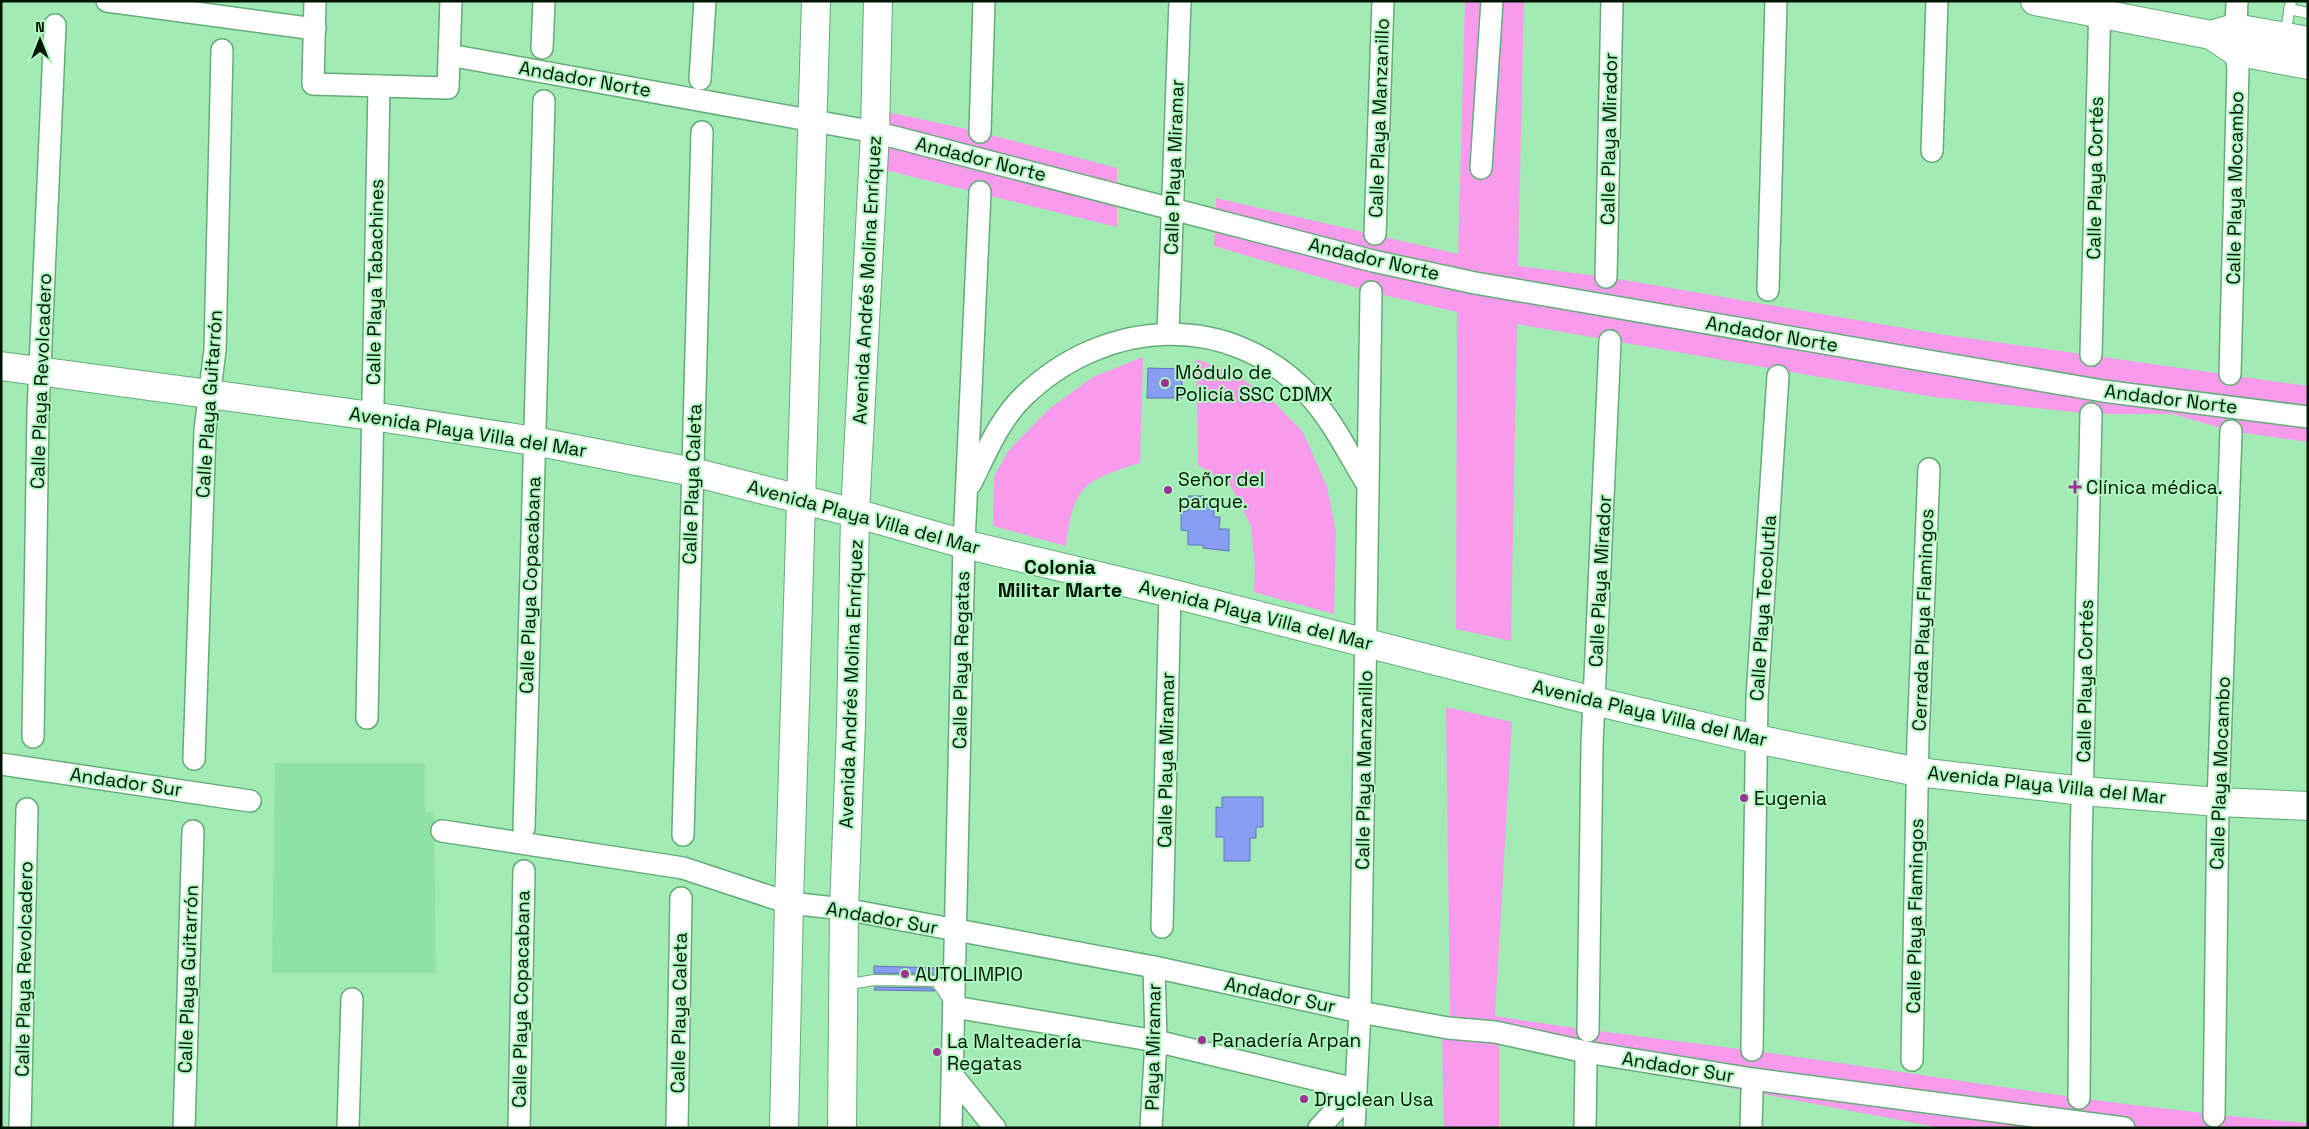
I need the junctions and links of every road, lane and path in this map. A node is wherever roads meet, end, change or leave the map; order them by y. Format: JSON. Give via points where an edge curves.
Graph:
{"nodes":[{"id":1,"x":107,"y":1,"type":"edge"},
{"id":2,"x":315,"y":1,"type":"edge"},
{"id":3,"x":451,"y":1,"type":"edge"},
{"id":4,"x":544,"y":1,"type":"edge"},
{"id":5,"x":705,"y":1,"type":"edge"},
{"id":6,"x":816,"y":1,"type":"edge"},
{"id":7,"x":878,"y":1,"type":"edge"},
{"id":8,"x":984,"y":1,"type":"edge"},
{"id":9,"x":1180,"y":1,"type":"edge"},
{"id":10,"x":1383,"y":1,"type":"edge"},
{"id":11,"x":1492,"y":1,"type":"edge"},
{"id":12,"x":1612,"y":1,"type":"edge"},
{"id":13,"x":1776,"y":1,"type":"edge"},
{"id":14,"x":1937,"y":1,"type":"edge"},
{"id":15,"x":2035,"y":1,"type":"edge"},
{"id":16,"x":2237,"y":1,"type":"edge"},
{"id":17,"x":2290,"y":5,"type":"edge"},
{"id":18,"x":2100,"y":7,"type":"edge"},
{"id":19,"x":2308,"y":13,"type":"edge"},
{"id":20,"x":55,"y":25,"type":"dead end"},
{"id":21,"x":315,"y":29,"type":"junction"},
{"id":22,"x":2227,"y":38,"type":"junction"},
{"id":23,"x":2296,"y":39,"type":"edge"},
{"id":24,"x":542,"y":48,"type":"dead end"},
{"id":25,"x":222,"y":50,"type":"dead end"},
{"id":26,"x":449,"y":55,"type":"junction"},
{"id":27,"x":2308,"y":65,"type":"edge"},
{"id":28,"x":700,"y":79,"type":"dead end"},
{"id":29,"x":379,"y":86,"type":"junction"},
{"id":30,"x":544,"y":101,"type":"dead end"},
{"id":31,"x":813,"y":120,"type":"junction"},
{"id":32,"x":702,"y":132,"type":"dead end"},
{"id":33,"x":875,"y":132,"type":"junction"},
{"id":34,"x":980,"y":132,"type":"dead end"},
{"id":35,"x":1932,"y":151,"type":"dead end"},
{"id":36,"x":1481,"y":168,"type":"dead end"},
{"id":37,"x":980,"y":192,"type":"dead end"},
{"id":38,"x":1172,"y":208,"type":"junction"},
{"id":39,"x":1375,"y":234,"type":"dead end"},
{"id":40,"x":1606,"y":277,"type":"dead end"},
{"id":41,"x":1768,"y":290,"type":"dead end"},
{"id":42,"x":1372,"y":292,"type":"dead end"},
{"id":43,"x":1168,"y":333,"type":"junction"},
{"id":44,"x":1610,"y":341,"type":"dead end"},
{"id":45,"x":2091,"y":355,"type":"dead end"},
{"id":46,"x":1,"y":366,"type":"edge"},
{"id":47,"x":41,"y":372,"type":"junction"},
{"id":48,"x":2230,"y":374,"type":"dead end"},
{"id":49,"x":1778,"y":376,"type":"dead end"},
{"id":50,"x":209,"y":395,"type":"junction"},
{"id":51,"x":2091,"y":414,"type":"dead end"},
{"id":52,"x":372,"y":416,"type":"junction"},
{"id":53,"x":2308,"y":417,"type":"edge"},
{"id":54,"x":2231,"y":431,"type":"dead end"},
{"id":55,"x":534,"y":441,"type":"junction"},
{"id":56,"x":1929,"y":469,"type":"dead end"},
{"id":57,"x":693,"y":472,"type":"junction"},
{"id":58,"x":1367,"y":484,"type":"junction"},
{"id":59,"x":967,"y":490,"type":"junction"},
{"id":60,"x":803,"y":499,"type":"junction"},
{"id":61,"x":855,"y":513,"type":"junction"},
{"id":62,"x":964,"y":544,"type":"junction"},
{"id":63,"x":1170,"y":593,"type":"junction"},
{"id":64,"x":1365,"y":642,"type":"junction"},
{"id":65,"x":1594,"y":701,"type":"junction"},
{"id":66,"x":367,"y":718,"type":"dead end"},
{"id":67,"x":32,"y":737,"type":"dead end"},
{"id":68,"x":1756,"y":739,"type":"junction"},
{"id":69,"x":194,"y":759,"type":"dead end"},
{"id":70,"x":1,"y":764,"type":"edge"},
{"id":71,"x":1918,"y":772,"type":"junction"},
{"id":72,"x":2083,"y":790,"type":"junction"},
{"id":73,"x":250,"y":801,"type":"dead end"},
{"id":74,"x":2218,"y":802,"type":"junction"},
{"id":75,"x":2308,"y":806,"type":"edge"},
{"id":76,"x":27,"y":810,"type":"dead end"},
{"id":77,"x":524,"y":828,"type":"dead end"},
{"id":78,"x":193,"y":831,"type":"dead end"},
{"id":79,"x":442,"y":831,"type":"dead end"},
{"id":80,"x":683,"y":836,"type":"dead end"},
{"id":81,"x":524,"y":871,"type":"dead end"},
{"id":82,"x":681,"y":898,"type":"dead end"},
{"id":83,"x":789,"y":904,"type":"junction"},
{"id":84,"x":844,"y":909,"type":"junction"},
{"id":85,"x":1162,"y":927,"type":"dead end"},
{"id":86,"x":954,"y":930,"type":"junction"},
{"id":87,"x":1154,"y":967,"type":"junction"},
{"id":88,"x":844,"y":986,"type":"junction"},
{"id":89,"x":352,"y":999,"type":"dead end"},
{"id":90,"x":954,"y":1007,"type":"junction"},
{"id":91,"x":1360,"y":1012,"type":"junction"},
{"id":92,"x":1588,"y":1031,"type":"dead end"},
{"id":93,"x":1156,"y":1041,"type":"junction"},
{"id":94,"x":1752,"y":1050,"type":"dead end"},
{"id":95,"x":1912,"y":1060,"type":"dead end"},
{"id":96,"x":1586,"y":1061,"type":"dead end"},
{"id":97,"x":953,"y":1076,"type":"junction"},
{"id":98,"x":1355,"y":1089,"type":"junction"},
{"id":99,"x":1752,"y":1090,"type":"dead end"},
{"id":100,"x":2079,"y":1098,"type":"dead end"},
{"id":101,"x":2214,"y":1116,"type":"dead end"},
{"id":102,"x":20,"y":1128,"type":"edge"},
{"id":103,"x":184,"y":1128,"type":"edge"},
{"id":104,"x":348,"y":1128,"type":"edge"},
{"id":105,"x":519,"y":1128,"type":"edge"},
{"id":106,"x":677,"y":1128,"type":"edge"},
{"id":107,"x":784,"y":1128,"type":"edge"},
{"id":108,"x":842,"y":1128,"type":"edge"},
{"id":109,"x":951,"y":1128,"type":"edge"},
{"id":110,"x":995,"y":1128,"type":"edge"},
{"id":111,"x":1151,"y":1128,"type":"edge"},
{"id":112,"x":1319,"y":1128,"type":"edge"},
{"id":113,"x":1354,"y":1128,"type":"edge"},
{"id":114,"x":1585,"y":1128,"type":"edge"},
{"id":115,"x":1751,"y":1128,"type":"edge"},
{"id":116,"x":2124,"y":1128,"type":"edge"}],
"edges":[{"from":1,"to":21,"type":"street"},
{"from":2,"to":21,"type":"street"},
{"from":3,"to":26,"type":"street"},
{"from":4,"to":24,"type":"street"},
{"from":5,"to":28,"type":"street"},
{"from":6,"to":31,"type":"main road"},
{"from":7,"to":33,"type":"main road","name":"Avenida Andrés Molina Enríquez"},
{"from":8,"to":34,"type":"street"},
{"from":9,"to":38,"type":"street","name":"Calle Playa Miramar"},
{"from":10,"to":39,"type":"street","name":"Calle Playa Manzanillo"},
{"from":11,"to":36,"type":"street"},
{"from":12,"to":40,"type":"street","name":"Calle Playa Mirador"},
{"from":13,"to":41,"type":"street"},
{"from":14,"to":35,"type":"street"},
{"from":15,"to":18,"type":"main road"},
{"from":16,"to":22,"type":"street","name":"Calle Playa Mocambo"},
{"from":17,"to":19,"type":"lane"},
{"from":17,"to":23,"type":"lane"},
{"from":18,"to":22,"type":"main road"},
{"from":18,"to":45,"type":"street","name":"Calle Playa Cortés"},
{"from":20,"to":47,"type":"street","name":"Calle Playa Revolcadero"},
{"from":21,"to":29,"type":"street","via":[[313,84]]},
{"from":22,"to":23,"type":"main road"},
{"from":22,"to":27,"type":"main road"},
{"from":22,"to":48,"type":"street","name":"Calle Playa Mocambo","via":[[2238,68]]},
{"from":25,"to":50,"type":"street","name":"Calle Playa Guitarrón","via":[[215,350]]},
{"from":26,"to":29,"type":"street","via":[[448,88]]},
{"from":26,"to":31,"type":"street","name":"Andador Norte"},
{"from":29,"to":52,"type":"street","name":"Calle Playa Tabachines"},
{"from":30,"to":55,"type":"street","name":"Calle Playa Copacabana"},
{"from":31,"to":33,"type":"street","name":"Andador Norte"},
{"from":31,"to":60,"type":"main road"},
{"from":32,"to":57,"type":"street","name":"Calle Playa Caleta"},
{"from":33,"to":38,"type":"street","name":"Andador Norte"},
{"from":33,"to":61,"type":"main road","name":"Avenida Andrés Molina Enríquez"},
{"from":37,"to":59,"type":"street","name":"Calle Playa Regatas"},
{"from":38,"to":43,"type":"street","name":"Calle Playa Miramar"},
{"from":38,"to":53,"type":"street","name":"Andador Norte","via":[[1373,261],[1475,283],[2103,391]]},
{"from":42,"to":58,"type":"street","name":"Calle Playa Manzanillo"},
{"from":43,"to":58,"type":"street","via":[[1211,337],[1246,348],[1280,370],[1309,395],[1334,428]]},
{"from":43,"to":59,"type":"street","via":[[1130,338],[1089,352],[1056,371],[1023,397],[998,428]]},
{"from":44,"to":65,"type":"street","name":"Calle Playa Mirador"},
{"from":46,"to":47,"type":"main road","name":"Avenida Playa Villa del Mar"},
{"from":47,"to":50,"type":"main road","name":"Avenida Playa Villa del Mar"},
{"from":47,"to":67,"type":"street","name":"Calle Playa Revolcadero"},
{"from":49,"to":68,"type":"street","name":"Calle Playa Tecolutla"},
{"from":50,"to":52,"type":"main road","name":"Avenida Playa Villa del Mar"},
{"from":50,"to":69,"type":"street","name":"Calle Playa Guitarrón","via":[[205,430]]},
{"from":51,"to":72,"type":"street","name":"Calle Playa Cortés"},
{"from":52,"to":55,"type":"main road","name":"Avenida Playa Villa del Mar"},
{"from":52,"to":66,"type":"street","name":"Calle Playa Tabachines"},
{"from":54,"to":74,"type":"street","name":"Calle Playa Mocambo"},
{"from":55,"to":57,"type":"main road","name":"Avenida Playa Villa del Mar"},
{"from":55,"to":77,"type":"street","name":"Calle Playa Copacabana"},
{"from":56,"to":71,"type":"street","name":"Cerrada Playa Flamingos"},
{"from":57,"to":60,"type":"main road","name":"Avenida Playa Villa del Mar"},
{"from":57,"to":80,"type":"street","name":"Calle Playa Caleta"},
{"from":58,"to":64,"type":"street","name":"Calle Playa Manzanillo"},
{"from":59,"to":62,"type":"street","name":"Calle Playa Regatas"},
{"from":60,"to":61,"type":"main road","name":"Avenida Playa Villa del Mar"},
{"from":60,"to":83,"type":"main road"},
{"from":61,"to":62,"type":"main road","name":"Avenida Playa Villa del Mar"},
{"from":61,"to":84,"type":"main road","name":"Avenida Andrés Molina Enríquez"},
{"from":62,"to":63,"type":"main road","name":"Avenida Playa Villa del Mar"},
{"from":62,"to":86,"type":"street","name":"Calle Playa Regatas"},
{"from":63,"to":64,"type":"main road","name":"Avenida Playa Villa del Mar"},
{"from":63,"to":85,"type":"street","name":"Calle Playa Miramar"},
{"from":64,"to":65,"type":"main road","name":"Avenida Playa Villa del Mar"},
{"from":64,"to":91,"type":"street","name":"Calle Playa Manzanillo"},
{"from":65,"to":68,"type":"main road","name":"Avenida Playa Villa del Mar"},
{"from":65,"to":92,"type":"street","name":"Calle Playa Mirador"},
{"from":68,"to":71,"type":"main road","name":"Avenida Playa Villa del Mar"},
{"from":68,"to":94,"type":"street","name":"Calle Playa Tecolutla"},
{"from":70,"to":73,"type":"street","name":"Andador Sur"},
{"from":71,"to":72,"type":"main road","name":"Avenida Playa Villa del Mar"},
{"from":71,"to":95,"type":"street","name":"Calle Playa Flamingos"},
{"from":72,"to":74,"type":"main road","name":"Avenida Playa Villa del Mar"},
{"from":72,"to":100,"type":"street","name":"Calle Playa Cortés"},
{"from":74,"to":75,"type":"main road","name":"Avenida Playa Villa del Mar"},
{"from":74,"to":101,"type":"street","name":"Calle Playa Mocambo"},
{"from":76,"to":102,"type":"street","name":"Calle Playa Revolcadero"},
{"from":78,"to":103,"type":"street","name":"Calle Playa Guitarrón"},
{"from":79,"to":83,"type":"street","name":"Andador Sur","via":[[683,868]]},
{"from":81,"to":105,"type":"street","name":"Calle Playa Copacabana"},
{"from":82,"to":106,"type":"street","name":"Calle Playa Caleta"},
{"from":83,"to":84,"type":"street","name":"Andador Sur"},
{"from":83,"to":107,"type":"main road"},
{"from":84,"to":86,"type":"street","name":"Andador Sur"},
{"from":84,"to":88,"type":"main road","name":"Avenida Andrés Molina Enríquez"},
{"from":86,"to":87,"type":"street","name":"Andador Sur"},
{"from":86,"to":90,"type":"street","name":"Calle Playa Regatas"},
{"from":87,"to":91,"type":"street","name":"Andador Sur"},
{"from":87,"to":93,"type":"street","name":"Playa Miramar"},
{"from":88,"to":90,"type":"lane","via":[[874,980],[936,981]]},
{"from":88,"to":108,"type":"main road","name":"Avenida Andrés Molina Enríquez"},
{"from":89,"to":104,"type":"street"},
{"from":90,"to":93,"type":"street"},
{"from":90,"to":97,"type":"street","name":"Calle Playa Regatas"},
{"from":91,"to":98,"type":"street","name":"Calle Playa Manzanillo"},
{"from":91,"to":116,"type":"street","name":"Andador Sur","via":[[1448,1028],[1495,1032],[1586,1052],[1753,1079]]},
{"from":93,"to":98,"type":"street"},
{"from":93,"to":111,"type":"street","name":"Playa Miramar"},
{"from":96,"to":114,"type":"street"},
{"from":97,"to":109,"type":"street","name":"Calle Playa Regatas"},
{"from":97,"to":110,"type":"street"},
{"from":98,"to":112,"type":"street"},
{"from":98,"to":113,"type":"street","name":"Calle Playa Manzanillo"},
{"from":99,"to":115,"type":"street"}]}
